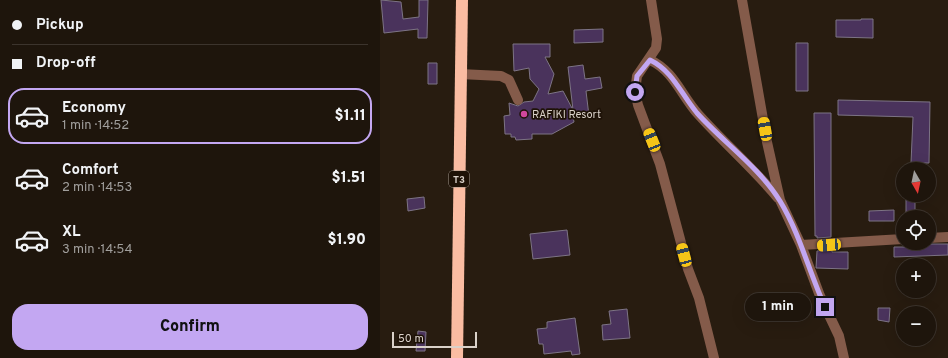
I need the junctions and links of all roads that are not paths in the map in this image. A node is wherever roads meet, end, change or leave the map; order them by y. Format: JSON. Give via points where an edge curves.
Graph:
{"nodes":[{"id":1,"x":462,"y":0,"type":"edge"},
{"id":2,"x":651,"y":0,"type":"edge"},
{"id":3,"x":742,"y":0,"type":"edge"},
{"id":4,"x":650,"y":60,"type":"junction"},
{"id":5,"x":460,"y":74,"type":"junction"},
{"id":6,"x":518,"y":100,"type":"dead end"},
{"id":7,"x":780,"y":200,"type":"junction"},
{"id":8,"x":936,"y":238,"type":"edge"},
{"id":9,"x":948,"y":238,"type":"edge"},
{"id":10,"x":896,"y":239,"type":"edge"},
{"id":11,"x":801,"y":245,"type":"junction"},
{"id":12,"x":457,"y":358,"type":"edge"},
{"id":13,"x":714,"y":358,"type":"edge"},
{"id":14,"x":844,"y":358,"type":"edge"}],
"edges":[{"from":1,"to":5,"type":"highway","number":"T3"},
{"from":2,"to":4,"type":"street","via":[[658,38]]},
{"from":3,"to":7,"type":"street"},
{"from":4,"to":7,"type":"street","via":[[667,71],[698,114]]},
{"from":4,"to":13,"type":"street","via":[[637,76],[635,92],[660,164]]},
{"from":5,"to":6,"type":"street","via":[[501,76],[509,80]]},
{"from":5,"to":12,"type":"highway","number":"T3"},
{"from":7,"to":11,"type":"street"},
{"from":8,"to":9,"type":"street"},
{"from":10,"to":11,"type":"street"},
{"from":11,"to":14,"type":"street","via":[[820,296],[839,336]]}]}
